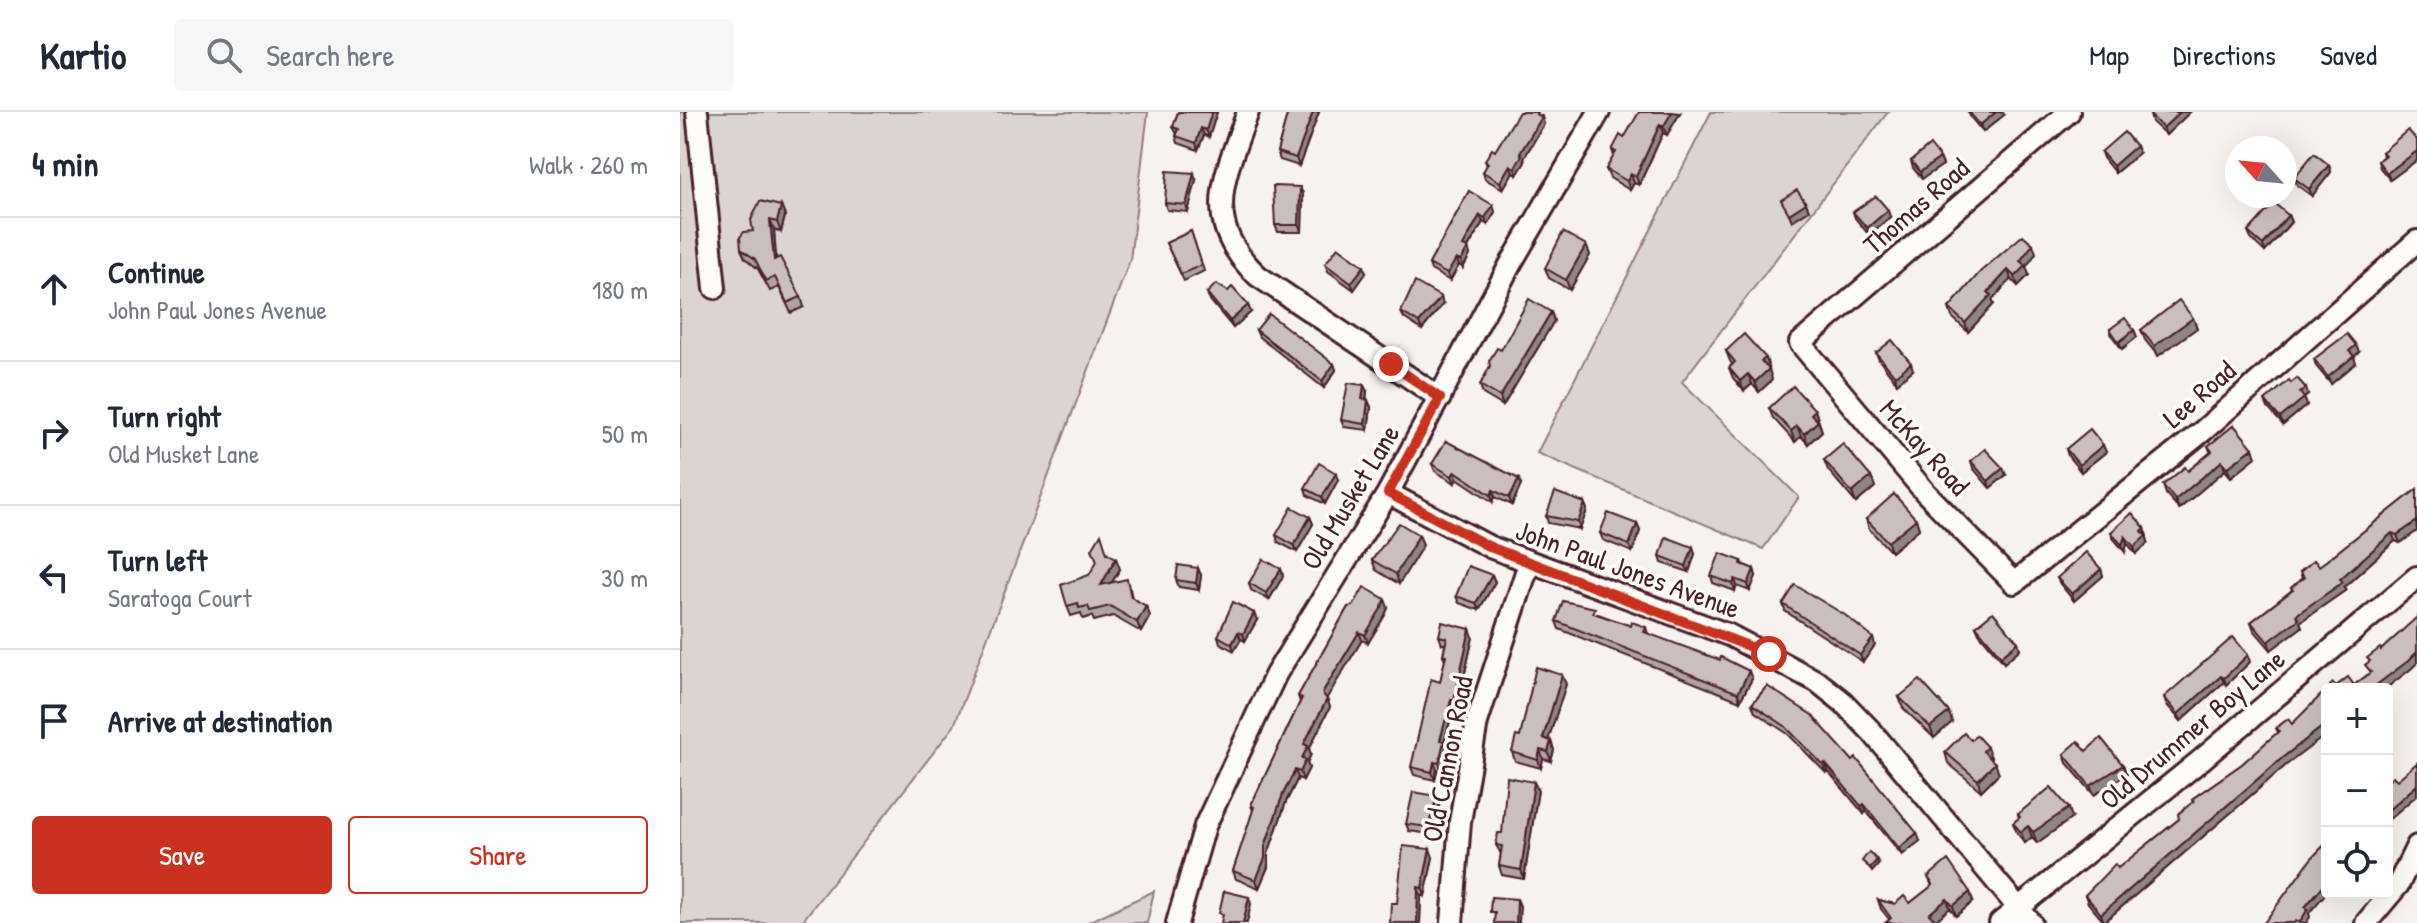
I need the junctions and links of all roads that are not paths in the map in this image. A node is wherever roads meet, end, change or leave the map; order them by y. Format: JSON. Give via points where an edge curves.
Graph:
{"nodes":[{"id":1,"x":697,"y":112,"type":"edge"},
{"id":2,"x":1248,"y":112,"type":"edge"},
{"id":3,"x":1599,"y":112,"type":"edge"},
{"id":4,"x":2069,"y":112,"type":"edge"},
{"id":5,"x":2417,"y":241,"type":"edge"},
{"id":6,"x":715,"y":288,"type":"dead end"},
{"id":7,"x":1800,"y":343,"type":"joint"},
{"id":8,"x":1440,"y":398,"type":"junction"},
{"id":9,"x":1388,"y":493,"type":"junction"},
{"id":10,"x":1529,"y":563,"type":"junction"},
{"id":11,"x":2417,"y":577,"type":"edge"},
{"id":12,"x":2014,"y":583,"type":"joint"},
{"id":13,"x":2417,"y":846,"type":"edge"},
{"id":14,"x":2408,"y":882,"type":"edge"},
{"id":15,"x":2024,"y":916,"type":"edge"},
{"id":16,"x":1177,"y":923,"type":"edge"},
{"id":17,"x":1452,"y":923,"type":"edge"},
{"id":18,"x":2000,"y":923,"type":"edge"},
{"id":19,"x":2366,"y":923,"type":"edge"}],
"edges":[{"from":1,"to":6,"type":"street"},
{"from":2,"to":8,"type":"street","via":[[1221,196],[1221,221],[1241,260]]},
{"from":3,"to":8,"type":"street","name":"Old Musket Lane"},
{"from":4,"to":7,"type":"street","name":"Thomas Road"},
{"from":5,"to":12,"type":"street","name":"Lee Road","via":[[2204,430]]},
{"from":7,"to":12,"type":"street","name":"McKay Road","via":[[1925,492]]},
{"from":8,"to":9,"type":"street","name":"Old Musket Lane"},
{"from":9,"to":10,"type":"street","name":"John Paul Jones Avenue"},
{"from":9,"to":16,"type":"street","name":"Old Musket Lane","via":[[1276,674],[1205,826]]},
{"from":10,"to":15,"type":"street","name":"John Paul Jones Avenue","via":[[1729,635],[1818,682],[1872,732]]},
{"from":10,"to":17,"type":"street","name":"Old Cannon Road","via":[[1477,722],[1460,822]]},
{"from":11,"to":15,"type":"street","name":"Old Drummer Boy Lane"},
{"from":13,"to":14,"type":"street"},
{"from":14,"to":19,"type":"street"},
{"from":15,"to":18,"type":"street","name":"Old Drummer Boy Lane"}]}
